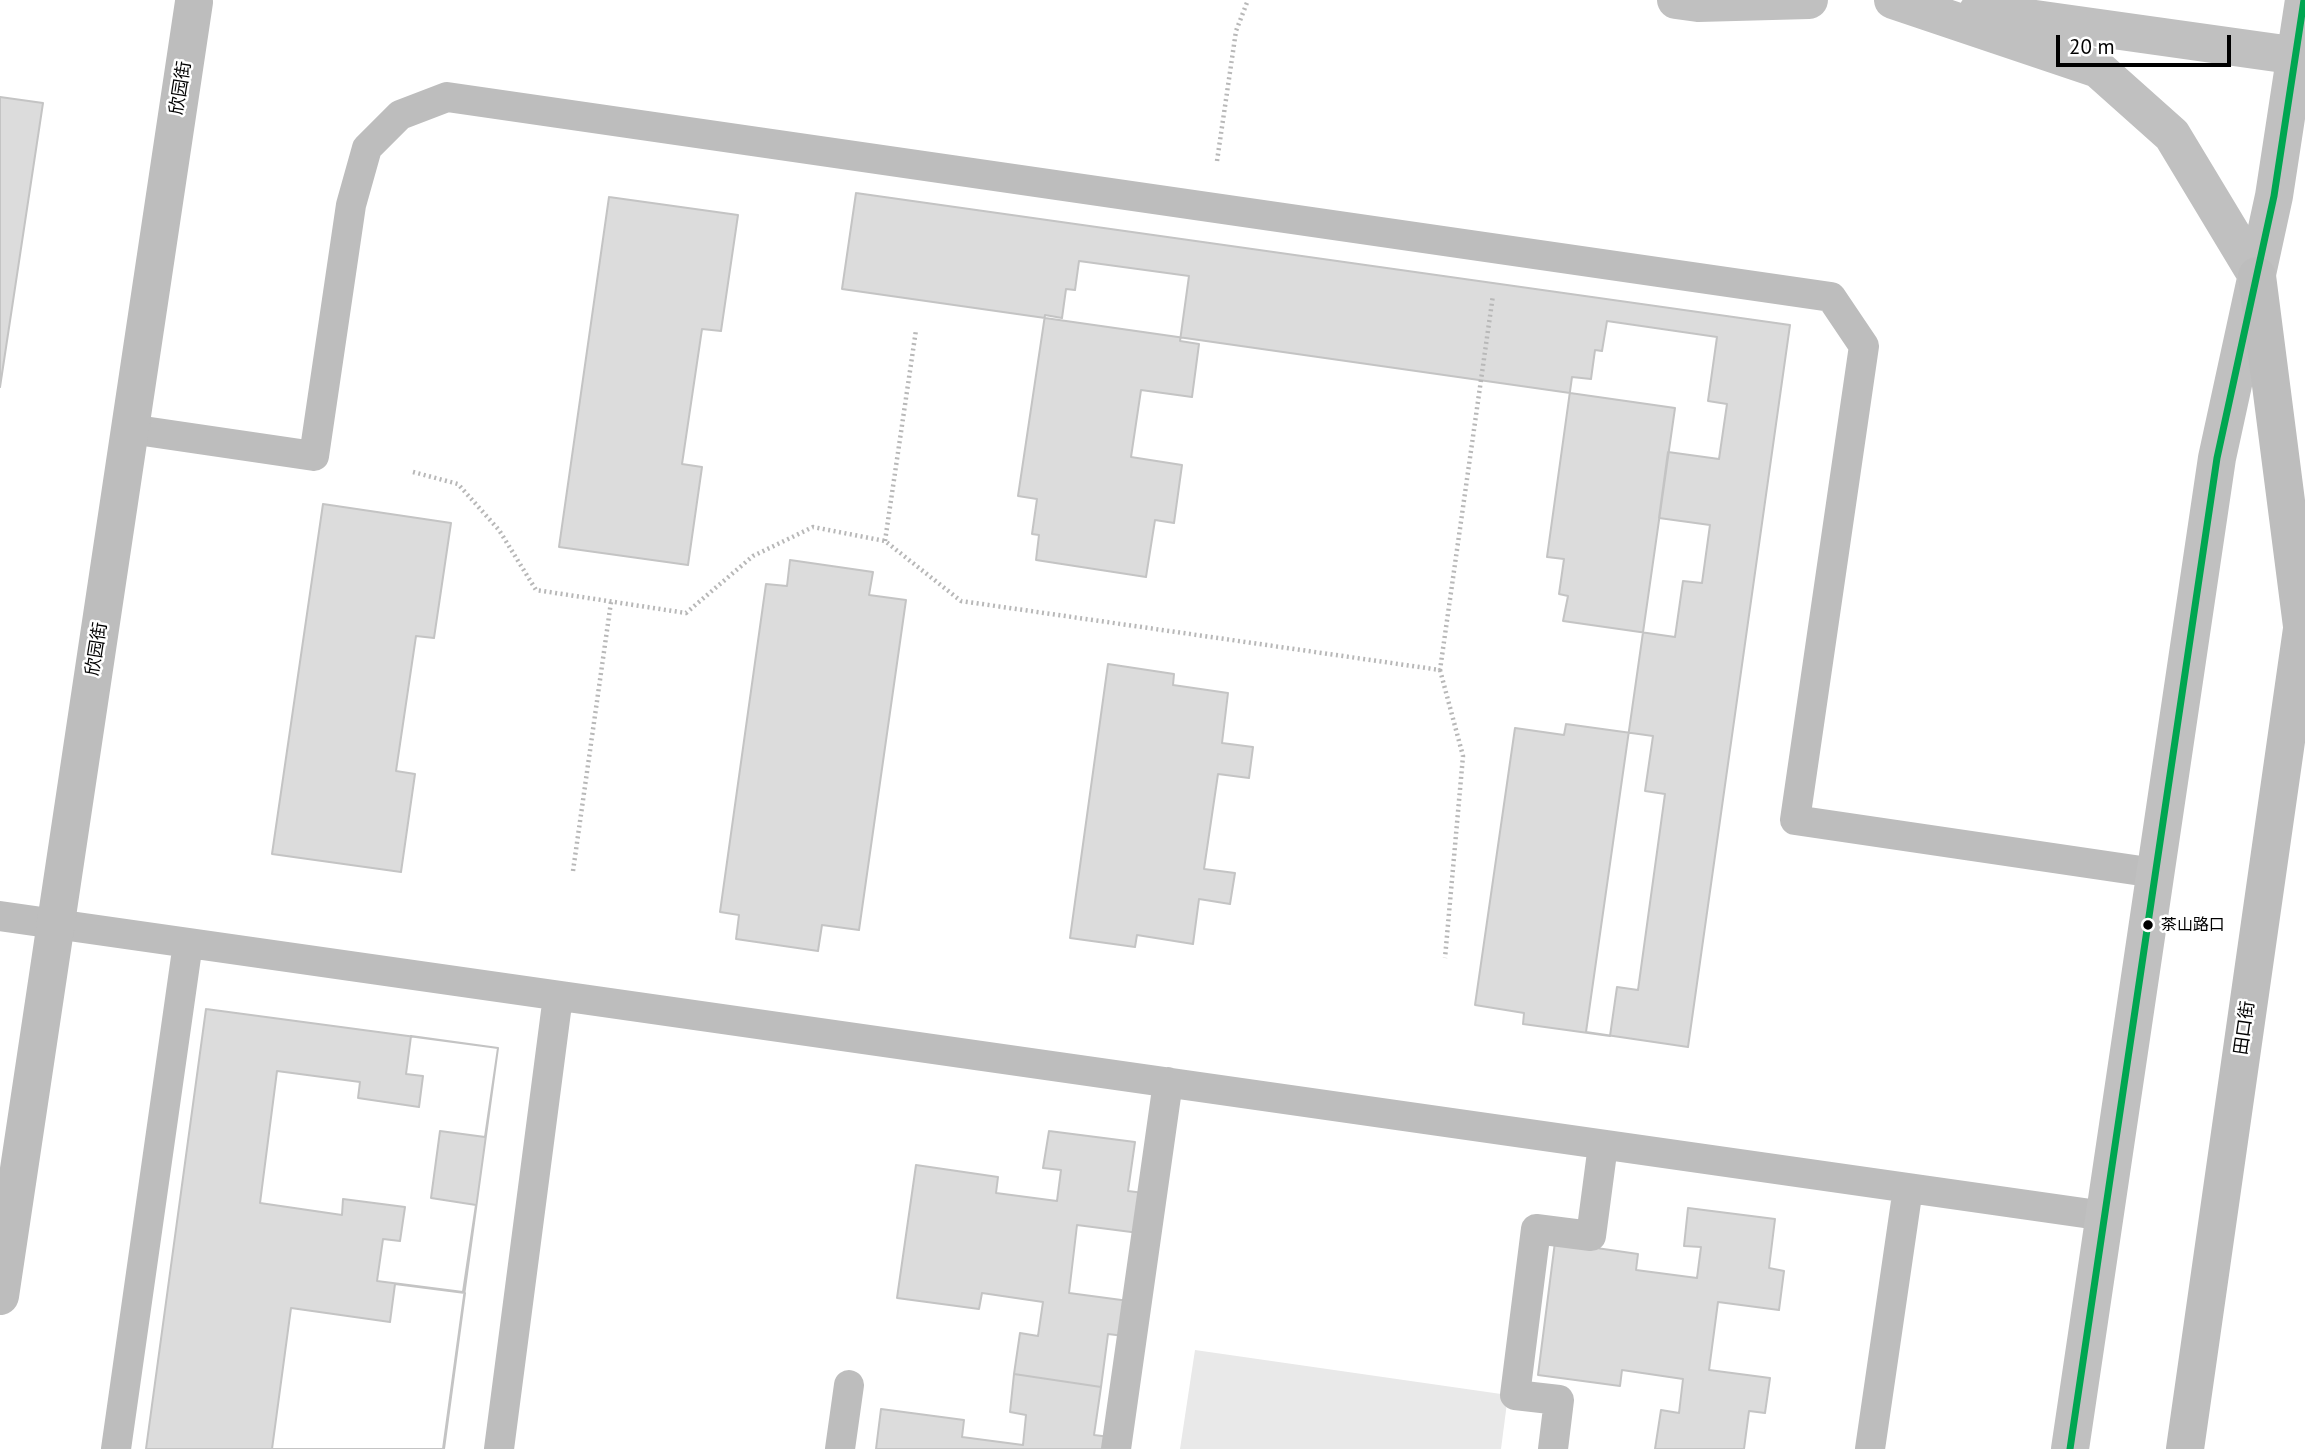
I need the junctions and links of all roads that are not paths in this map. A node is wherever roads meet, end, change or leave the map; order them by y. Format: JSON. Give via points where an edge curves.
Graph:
{"nodes":[{"id":1,"x":1676,"y":0,"type":"edge"},
{"id":2,"x":1809,"y":0,"type":"edge"},
{"id":3,"x":1894,"y":0,"type":"edge"},
{"id":4,"x":1903,"y":0,"type":"edge"},
{"id":5,"x":2304,"y":0,"type":"edge"},
{"id":6,"x":194,"y":1,"type":"edge"},
{"id":7,"x":2300,"y":56,"type":"edge"},
{"id":8,"x":2257,"y":276,"type":"junction"},
{"id":9,"x":130,"y":429,"type":"junction"},
{"id":10,"x":2304,"y":617,"type":"edge"},
{"id":11,"x":2155,"y":873,"type":"junction"},
{"id":12,"x":0,"y":916,"type":"edge"},
{"id":13,"x":55,"y":924,"type":"junction"},
{"id":14,"x":188,"y":943,"type":"junction"},
{"id":15,"x":558,"y":996,"type":"junction"},
{"id":16,"x":1168,"y":1082,"type":"junction"},
{"id":17,"x":1603,"y":1144,"type":"junction"},
{"id":18,"x":1908,"y":1188,"type":"junction"},
{"id":19,"x":2105,"y":1216,"type":"junction"},
{"id":20,"x":0,"y":1296,"type":"edge"},
{"id":21,"x":849,"y":1385,"type":"dead end"},
{"id":22,"x":116,"y":1449,"type":"edge"},
{"id":23,"x":499,"y":1449,"type":"edge"},
{"id":24,"x":841,"y":1449,"type":"edge"},
{"id":25,"x":1116,"y":1449,"type":"edge"},
{"id":26,"x":1553,"y":1449,"type":"edge"},
{"id":27,"x":1870,"y":1449,"type":"edge"},
{"id":28,"x":2070,"y":1449,"type":"edge"},
{"id":29,"x":2185,"y":1449,"type":"edge"}],
"edges":[{"from":1,"to":2,"type":"street"},
{"from":3,"to":8,"type":"street","via":[[2098,69],[2172,135]]},
{"from":4,"to":7,"type":"street"},
{"from":5,"to":7,"type":"street"},
{"from":6,"to":9,"type":"street","name":"欣园街"},
{"from":7,"to":8,"type":"street"},
{"from":8,"to":10,"type":"street","name":"田口街"},
{"from":8,"to":11,"type":"street","via":[[2217,458]]},
{"from":9,"to":11,"type":"lane","via":[[314,456],[351,205],[367,148],[400,115],[447,97],[1831,297],[1864,346],[1795,820]]},
{"from":9,"to":13,"type":"street","name":"欣园街"},
{"from":10,"to":29,"type":"street","name":"田口街"},
{"from":11,"to":19,"type":"street"},
{"from":12,"to":13,"type":"lane"},
{"from":13,"to":14,"type":"lane"},
{"from":13,"to":20,"type":"street","name":"欣园街"},
{"from":14,"to":15,"type":"lane"},
{"from":14,"to":22,"type":"lane"},
{"from":15,"to":16,"type":"lane"},
{"from":15,"to":23,"type":"lane"},
{"from":16,"to":17,"type":"lane"},
{"from":16,"to":25,"type":"lane"},
{"from":17,"to":18,"type":"lane"},
{"from":17,"to":26,"type":"lane","via":[[1591,1236],[1536,1229],[1515,1395],[1559,1400]]},
{"from":18,"to":19,"type":"lane"},
{"from":18,"to":27,"type":"lane"},
{"from":19,"to":28,"type":"street"},
{"from":21,"to":24,"type":"lane"}]}
